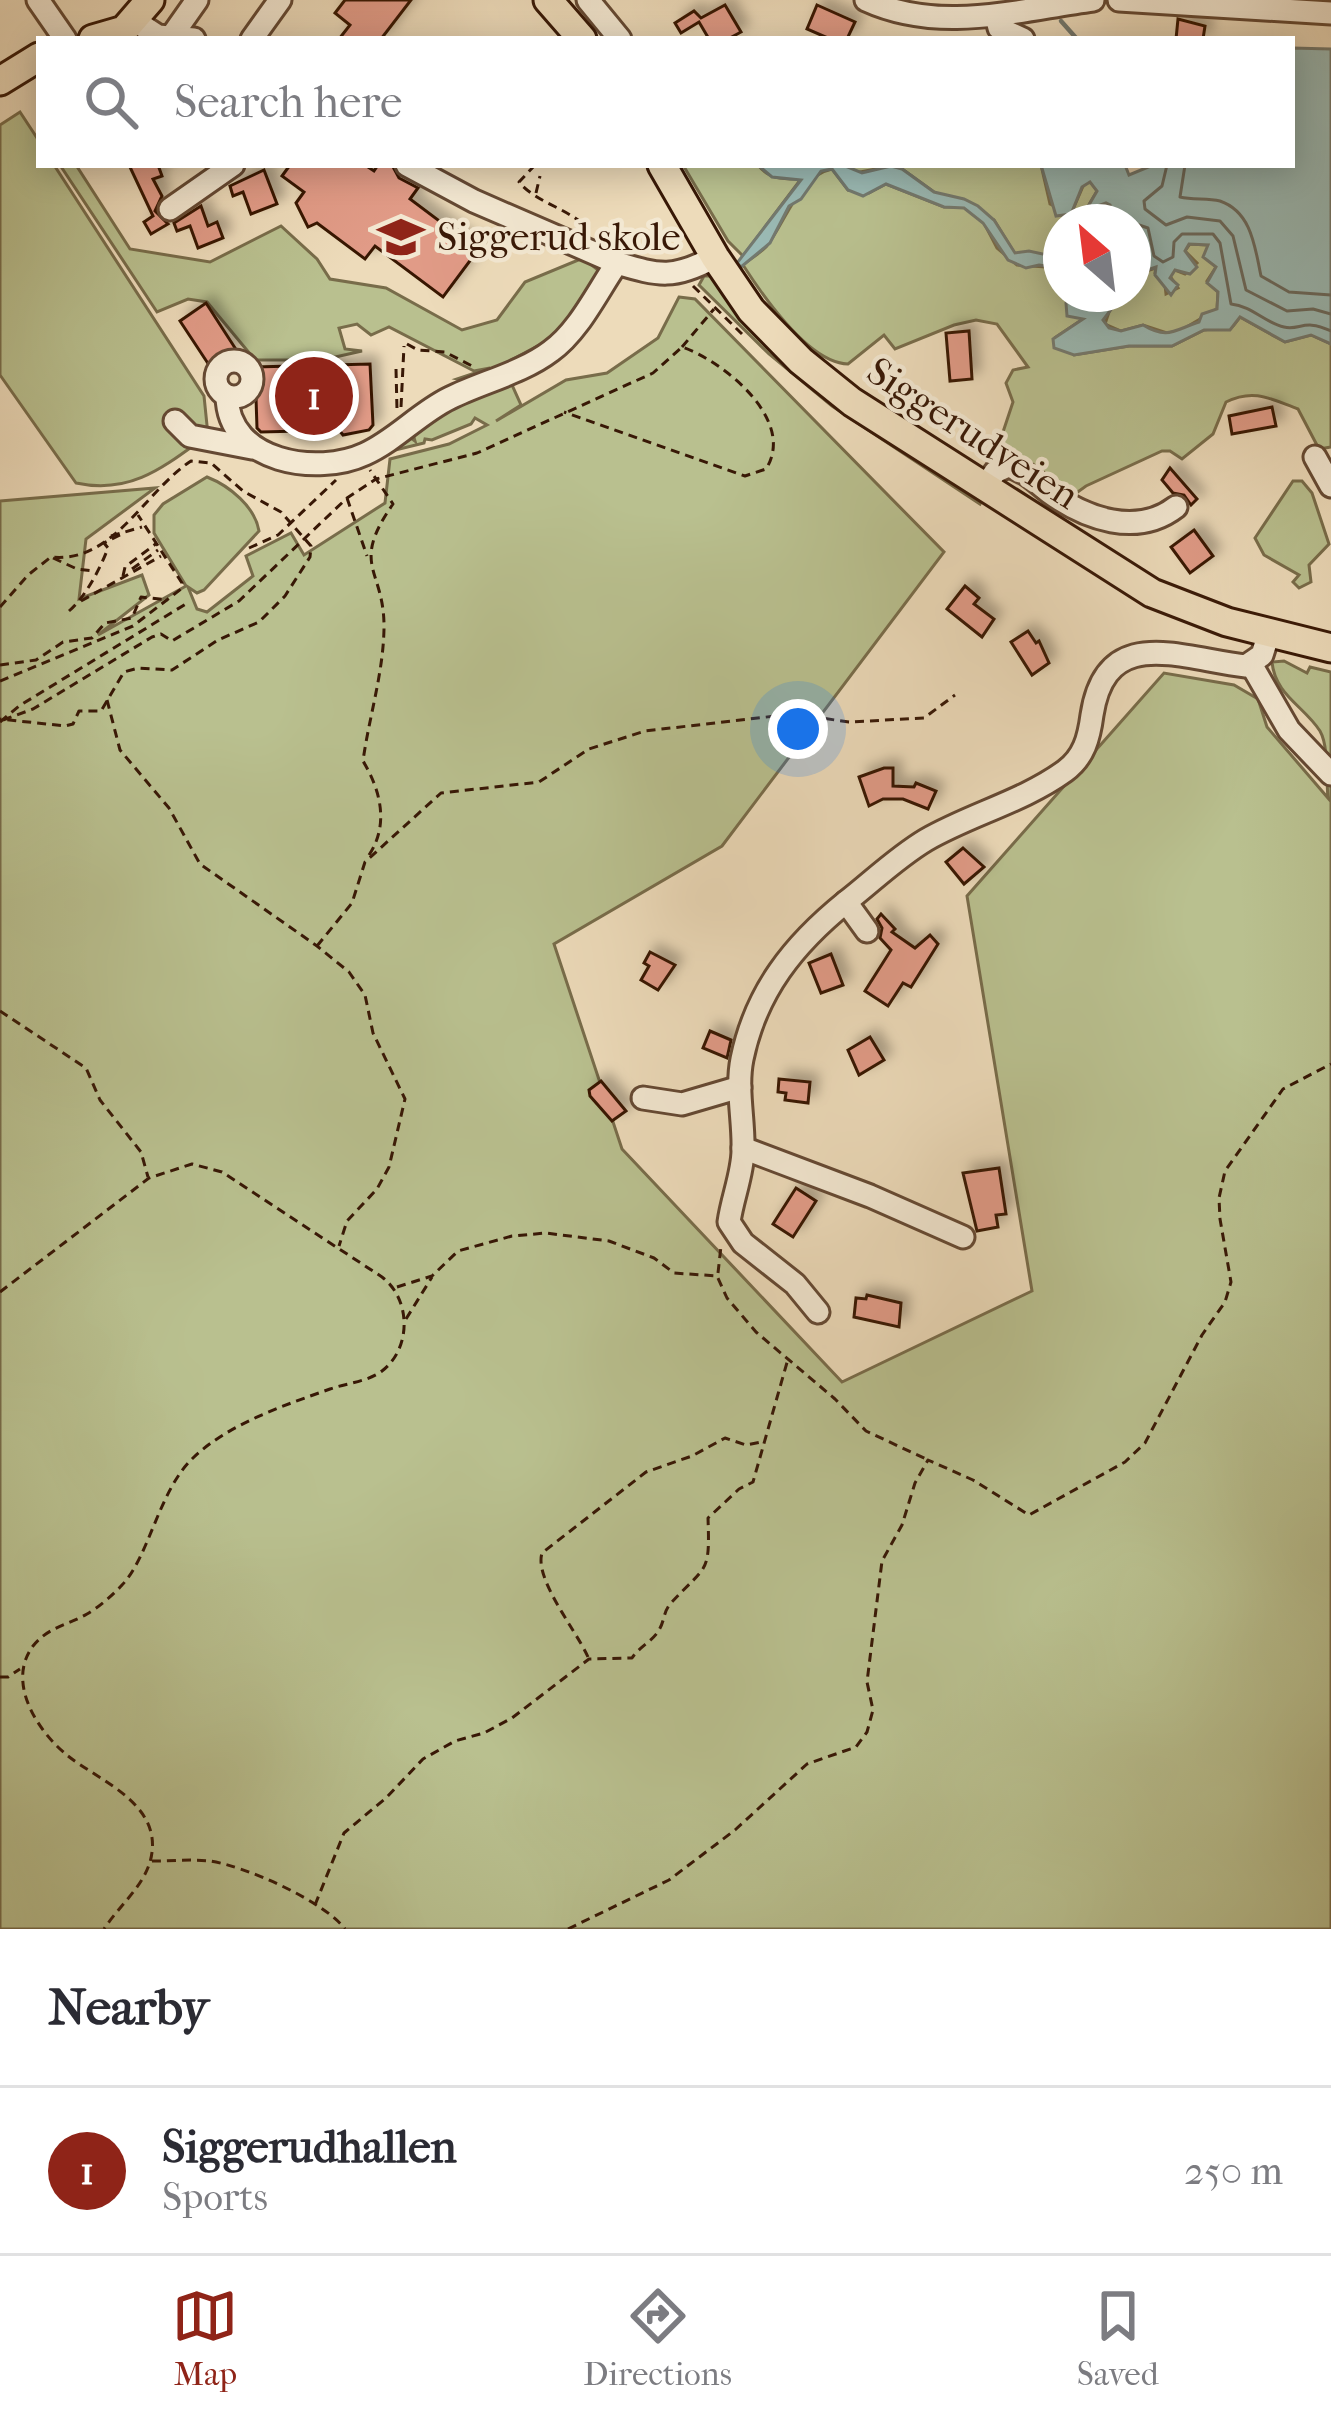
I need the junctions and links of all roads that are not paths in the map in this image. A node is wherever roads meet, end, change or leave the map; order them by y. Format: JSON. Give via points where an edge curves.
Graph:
{"nodes":[{"id":1,"x":38,"y":0,"type":"edge"},
{"id":2,"x":197,"y":0,"type":"edge"},
{"id":3,"x":280,"y":0,"type":"edge"},
{"id":4,"x":548,"y":0,"type":"edge"},
{"id":5,"x":588,"y":0,"type":"edge"},
{"id":6,"x":866,"y":0,"type":"edge"},
{"id":7,"x":1093,"y":0,"type":"edge"},
{"id":8,"x":1119,"y":0,"type":"edge"},
{"id":9,"x":1225,"y":4,"type":"edge"},
{"id":10,"x":142,"y":11,"type":"edge"},
{"id":11,"x":1331,"y":14,"type":"edge"},
{"id":12,"x":996,"y":16,"type":"junction"},
{"id":13,"x":63,"y":36,"type":"edge"},
{"id":14,"x":109,"y":36,"type":"edge"},
{"id":15,"x":161,"y":36,"type":"edge"},
{"id":16,"x":172,"y":36,"type":"edge"},
{"id":17,"x":254,"y":36,"type":"edge"},
{"id":18,"x":579,"y":36,"type":"edge"},
{"id":19,"x":618,"y":36,"type":"edge"},
{"id":20,"x":1016,"y":36,"type":"edge"},
{"id":21,"x":36,"y":59,"type":"edge"},
{"id":22,"x":0,"y":81,"type":"edge"},
{"id":23,"x":228,"y":168,"type":"edge"},
{"id":24,"x":412,"y":168,"type":"edge"},
{"id":25,"x":664,"y":168,"type":"edge"},
{"id":26,"x":170,"y":209,"type":"dead end"},
{"id":27,"x":715,"y":257,"type":"junction"},
{"id":28,"x":617,"y":263,"type":"junction"},
{"id":29,"x":227,"y":397,"type":"dead end"},
{"id":30,"x":175,"y":421,"type":"dead end"},
{"id":31,"x":252,"y":448,"type":"junction"},
{"id":32,"x":1315,"y":457,"type":"dead end"},
{"id":33,"x":1331,"y":487,"type":"edge"},
{"id":34,"x":984,"y":488,"type":"junction"},
{"id":35,"x":1176,"y":506,"type":"dead end"},
{"id":36,"x":1270,"y":633,"type":"junction"},
{"id":37,"x":1331,"y":647,"type":"edge"},
{"id":38,"x":1251,"y":664,"type":"junction"},
{"id":39,"x":1331,"y":775,"type":"edge"},
{"id":40,"x":846,"y":902,"type":"junction"},
{"id":41,"x":867,"y":931,"type":"dead end"},
{"id":42,"x":740,"y":1088,"type":"junction"},
{"id":43,"x":643,"y":1098,"type":"dead end"},
{"id":44,"x":743,"y":1148,"type":"junction"},
{"id":45,"x":963,"y":1237,"type":"dead end"},
{"id":46,"x":818,"y":1312,"type":"dead end"}],
"edges":[{"from":1,"to":13,"type":"street"},
{"from":2,"to":16,"type":"street"},
{"from":3,"to":17,"type":"street"},
{"from":4,"to":18,"type":"main road"},
{"from":5,"to":19,"type":"street"},
{"from":6,"to":12,"type":"street","via":[[911,14]]},
{"from":7,"to":12,"type":"street"},
{"from":8,"to":9,"type":"street"},
{"from":9,"to":11,"type":"street"},
{"from":10,"to":14,"type":"main road"},
{"from":10,"to":15,"type":"street","via":[[151,34]]},
{"from":12,"to":20,"type":"street","via":[[998,28]]},
{"from":21,"to":22,"type":"main road"},
{"from":23,"to":26,"type":"street"},
{"from":24,"to":28,"type":"street"},
{"from":25,"to":27,"type":"main road","name":"Siggerudveien"},
{"from":27,"to":28,"type":"street","via":[[682,274]]},
{"from":27,"to":34,"type":"main road","name":"Siggerudveien","via":[[751,310],[801,361]]},
{"from":28,"to":31,"type":"street","via":[[549,353],[402,417],[362,456],[286,460]]},
{"from":29,"to":31,"type":"street"},
{"from":30,"to":31,"type":"street","via":[[190,436]]},
{"from":32,"to":33,"type":"street"},
{"from":34,"to":35,"type":"street","via":[[1012,466],[1107,520],[1152,522]]},
{"from":34,"to":36,"type":"main road","name":"Siggerudveien","via":[[1152,593]]},
{"from":36,"to":37,"type":"main road","name":"Siggerudveien"},
{"from":36,"to":38,"type":"street"},
{"from":38,"to":39,"type":"street","via":[[1288,730]]},
{"from":38,"to":40,"type":"street","via":[[1157,653],[1119,660],[1101,679],[1074,764],[927,839]]},
{"from":40,"to":41,"type":"street"},
{"from":40,"to":42,"type":"street","via":[[775,973],[742,1060]]},
{"from":42,"to":43,"type":"street","via":[[682,1104]]},
{"from":42,"to":44,"type":"street"},
{"from":44,"to":45,"type":"street"},
{"from":44,"to":46,"type":"street","via":[[729,1222]]}]}
